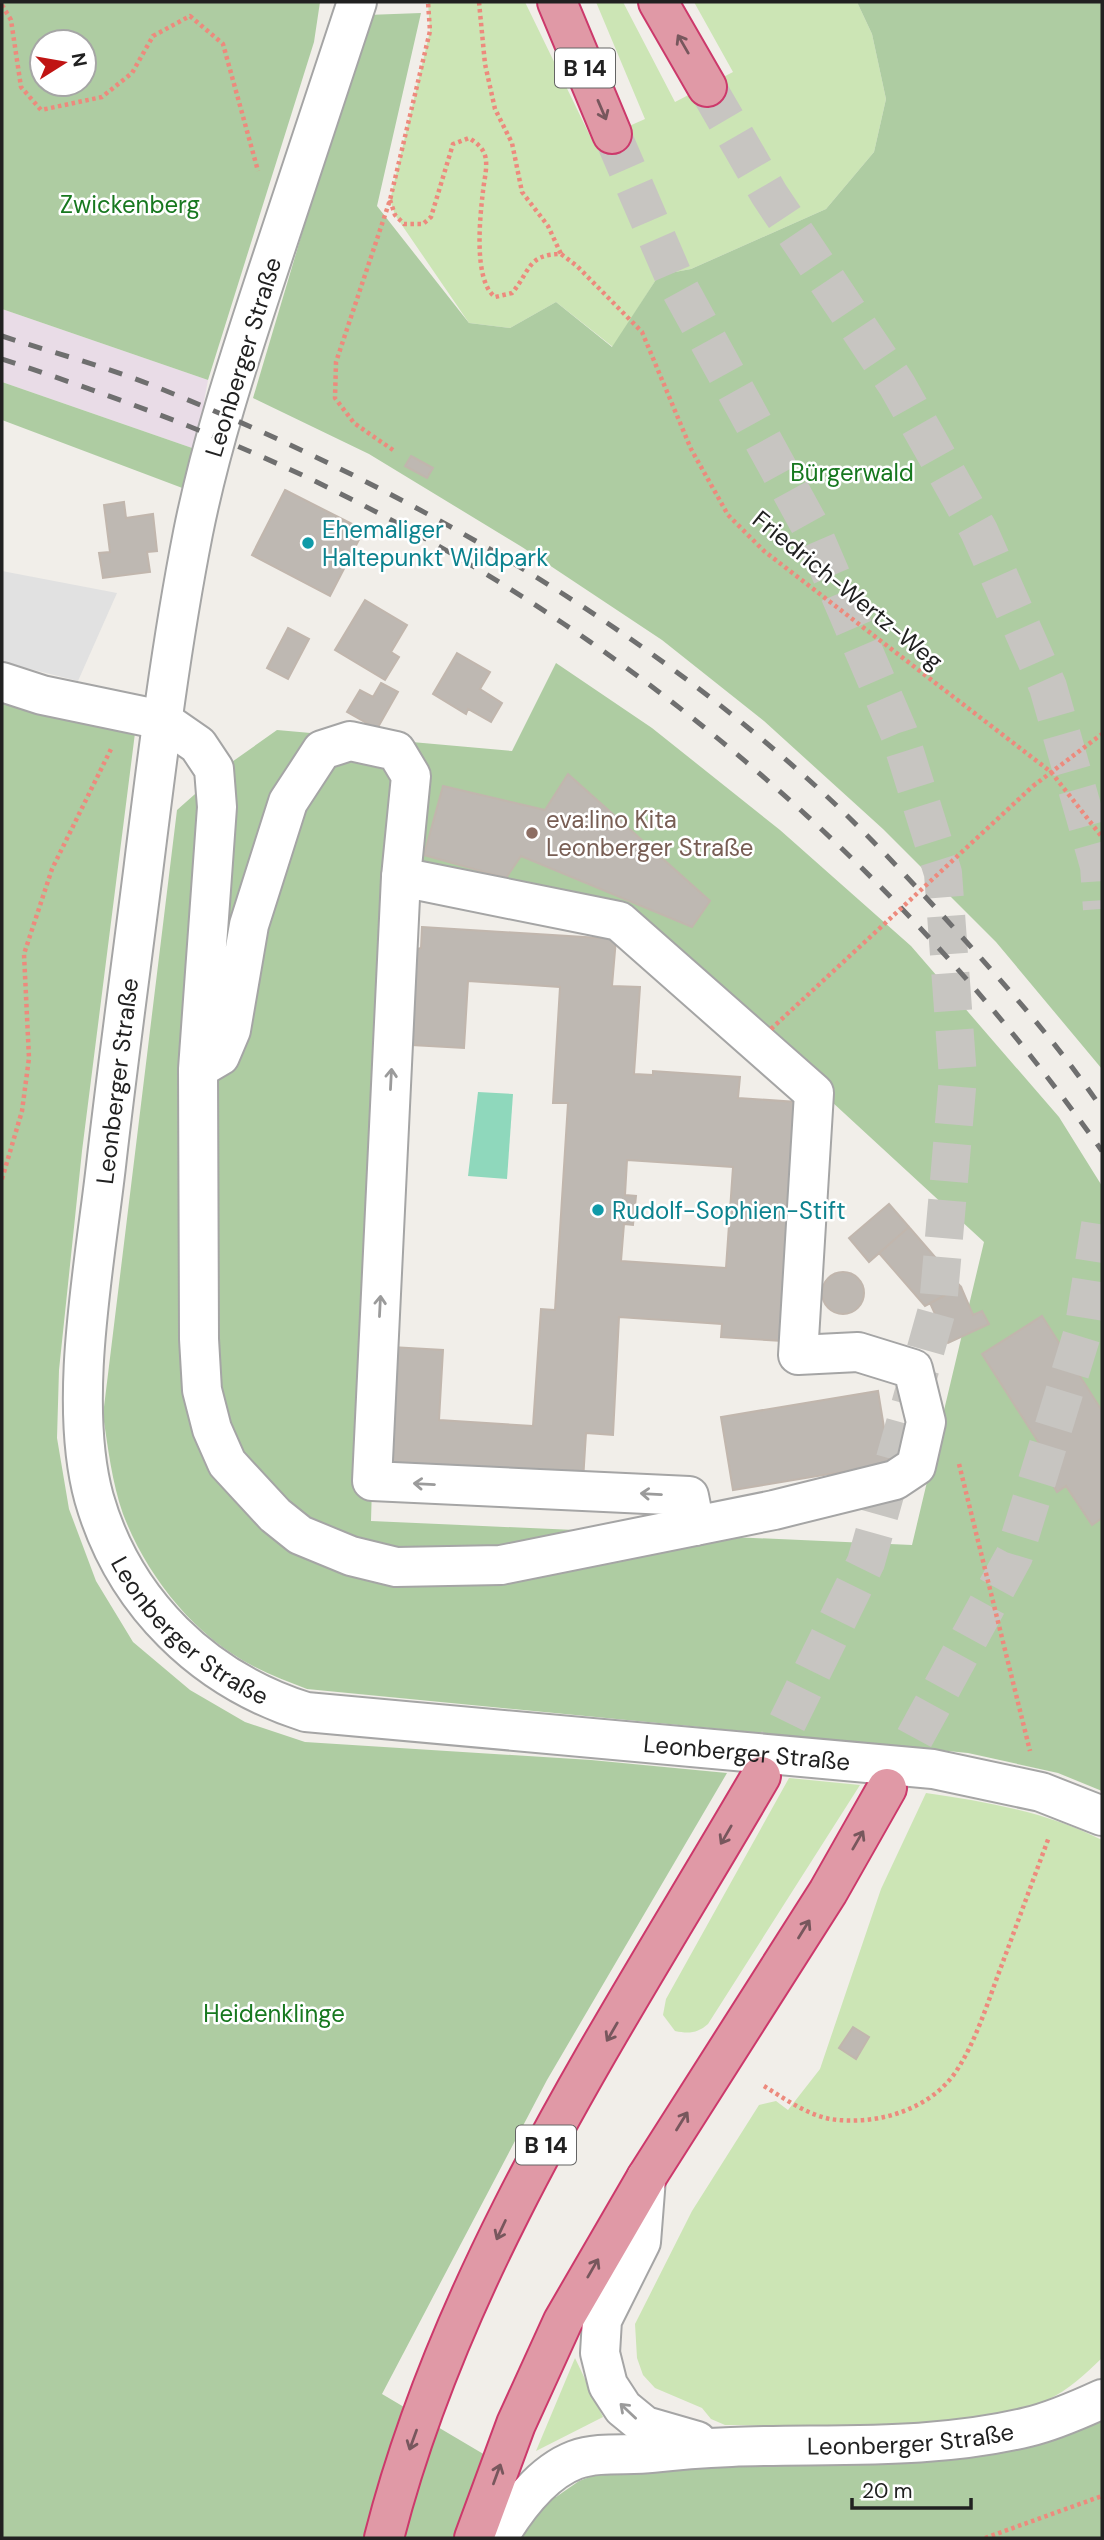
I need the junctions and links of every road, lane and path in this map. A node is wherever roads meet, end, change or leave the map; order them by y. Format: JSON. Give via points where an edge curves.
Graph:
{"nodes":[{"id":1,"x":357,"y":2,"type":"edge"},
{"id":2,"x":428,"y":2,"type":"edge"},
{"id":3,"x":480,"y":2,"type":"edge"},
{"id":4,"x":557,"y":2,"type":"edge"},
{"id":5,"x":658,"y":2,"type":"edge"},
{"id":6,"x":2,"y":5,"type":"edge"},
{"id":7,"x":707,"y":87,"type":"tunnel mouth"},
{"id":8,"x":612,"y":134,"type":"tunnel mouth"},
{"id":9,"x":259,"y":176,"type":"dead end"},
{"id":10,"x":390,"y":200,"type":"junction"},
{"id":11,"x":561,"y":254,"type":"junction"},
{"id":12,"x":393,"y":450,"type":"dead end"},
{"id":13,"x":2,"y":681,"type":"edge"},
{"id":14,"x":146,"y":717,"type":"junction"},
{"id":15,"x":1102,"y":734,"type":"edge"},
{"id":16,"x":1051,"y":772,"type":"junction"},
{"id":17,"x":1102,"y":837,"type":"edge"},
{"id":18,"x":401,"y":877,"type":"junction"},
{"id":19,"x":771,"y":1028,"type":"dead end"},
{"id":20,"x":198,"y":1069,"type":"junction"},
{"id":21,"x":2,"y":1179,"type":"edge"},
{"id":22,"x":959,"y":1463,"type":"dead end"},
{"id":23,"x":695,"y":1525,"type":"junction"},
{"id":24,"x":1032,"y":1760,"type":"dead end"},
{"id":25,"x":761,"y":1776,"type":"tunnel mouth"},
{"id":26,"x":887,"y":1788,"type":"tunnel mouth"},
{"id":27,"x":1102,"y":1816,"type":"edge"},
{"id":28,"x":1053,"y":1827,"type":"dead end"},
{"id":29,"x":764,"y":2086,"type":"dead end"},
{"id":30,"x":646,"y":2178,"type":"junction"},
{"id":31,"x":1102,"y":2399,"type":"edge"},
{"id":32,"x":712,"y":2445,"type":"junction"},
{"id":33,"x":1102,"y":2496,"type":"edge"},
{"id":34,"x":384,"y":2538,"type":"edge"},
{"id":35,"x":474,"y":2538,"type":"edge"},
{"id":36,"x":498,"y":2538,"type":"edge"},
{"id":37,"x":985,"y":2538,"type":"edge"}],
"edges":[{"from":1,"to":14,"type":"street","name":"Leonberger Straße","via":[[234,376]]},
{"from":2,"to":10,"type":"path","via":[[430,31]]},
{"from":3,"to":11,"type":"path","via":[[485,64],[495,109],[512,143],[522,191],[548,226]]},
{"from":4,"to":8,"type":"highway","number":"B 14","one_way":true},
{"from":7,"to":5,"type":"highway","one_way":true},
{"from":6,"to":9,"type":"path","via":[[11,20],[21,87],[41,110],[102,97],[132,73],[153,36],[190,16],[223,44]]},
{"from":10,"to":11,"type":"path","via":[[404,224],[423,224],[431,217],[453,144],[469,138],[485,154],[481,216],[482,276],[487,291],[495,297],[512,293],[539,257]]},
{"from":10,"to":12,"type":"path","via":[[336,362],[335,398],[354,424]]},
{"from":11,"to":16,"type":"path","name":"Friedrich-Wertz-Weg","via":[[642,332],[691,449],[728,515],[764,551]]},
{"from":13,"to":14,"type":"street","via":[[42,695]]},
{"from":14,"to":20,"type":"street","via":[[198,745],[214,769],[217,807]]},
{"from":14,"to":21,"type":"path","via":[[52,869],[24,954],[29,1058],[22,1111]]},
{"from":14,"to":27,"type":"street","name":"Leonberger Straße","via":[[82,1414],[95,1500],[111,1541],[142,1599],[167,1629],[234,1683],[306,1712],[933,1769],[1041,1792]]},
{"from":15,"to":16,"type":"path"},
{"from":16,"to":17,"type":"path","name":"Friedrich-Wertz-Weg"},
{"from":16,"to":19,"type":"path","bridge":true},
{"from":18,"to":20,"type":"street","via":[[411,776],[396,751],[350,741],[322,750],[284,814],[249,925],[231,1030],[220,1056]]},
{"from":23,"to":18,"type":"street","one_way":true,"via":[[689,1496],[372,1481]]},
{"from":18,"to":23,"type":"street","via":[[619,922],[814,1093],[799,1355],[858,1352],[913,1369],[926,1422],[916,1466],[895,1480]]},
{"from":20,"to":23,"type":"street","via":[[202,1390],[227,1463],[275,1515],[300,1535],[351,1556],[396,1567],[501,1564]]},
{"from":22,"to":24,"type":"path"},
{"from":25,"to":34,"type":"highway","number":"B 14","one_way":true,"via":[[509,2212],[433,2383]]},
{"from":30,"to":26,"type":"highway","one_way":true,"via":[[828,1892]]},
{"from":28,"to":29,"type":"path","via":[[977,2031],[943,2087],[896,2115],[873,2120],[830,2119],[801,2109]]},
{"from":32,"to":30,"type":"street","name":"Leonberger Straße","one_way":true,"via":[[645,2426],[623,2408],[608,2385],[600,2353],[602,2320],[641,2242]]},
{"from":35,"to":30,"type":"highway","one_way":true,"via":[[516,2424],[558,2332]]},
{"from":31,"to":32,"type":"street","name":"Leonberger Straße","via":[[1029,2427],[976,2437],[844,2446]]},
{"from":32,"to":36,"type":"street","name":"Leonberger Straße","via":[[574,2460],[544,2478]]},
{"from":33,"to":37,"type":"path"}]}
